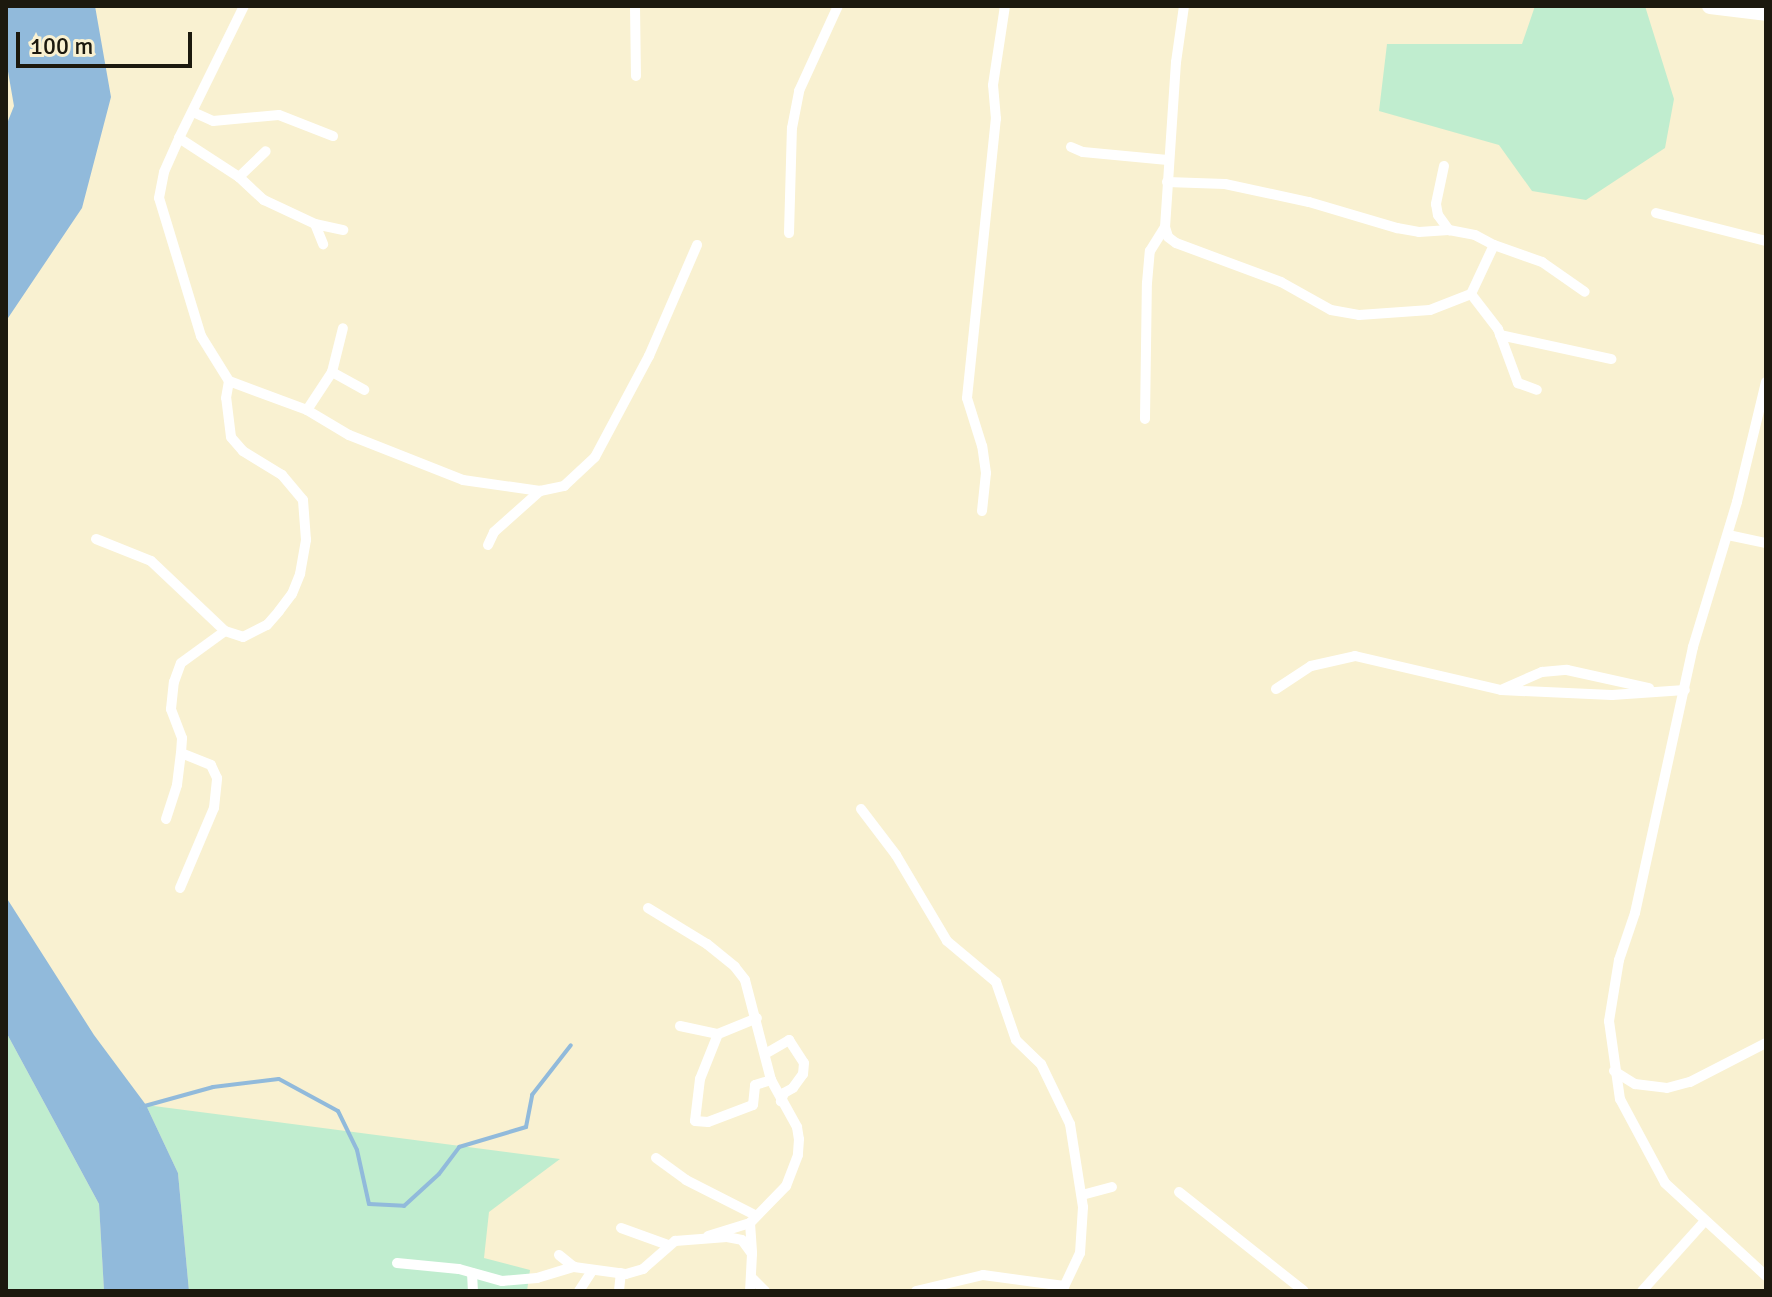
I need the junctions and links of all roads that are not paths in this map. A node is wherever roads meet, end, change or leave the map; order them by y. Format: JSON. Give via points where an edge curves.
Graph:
{"nodes":[{"id":1,"x":244,"y":6,"type":"edge"},
{"id":2,"x":635,"y":6,"type":"edge"},
{"id":3,"x":838,"y":6,"type":"edge"},
{"id":4,"x":1005,"y":6,"type":"edge"},
{"id":5,"x":1184,"y":6,"type":"edge"},
{"id":6,"x":1710,"y":6,"type":"edge"},
{"id":7,"x":1766,"y":13,"type":"edge"},
{"id":8,"x":636,"y":76,"type":"dead end"},
{"id":9,"x":193,"y":112,"type":"junction"},
{"id":10,"x":333,"y":136,"type":"dead end"},
{"id":11,"x":179,"y":138,"type":"junction"},
{"id":12,"x":1071,"y":147,"type":"dead end"},
{"id":13,"x":266,"y":151,"type":"dead end"},
{"id":14,"x":1168,"y":160,"type":"junction"},
{"id":15,"x":1444,"y":166,"type":"dead end"},
{"id":16,"x":239,"y":177,"type":"junction"},
{"id":17,"x":1167,"y":182,"type":"junction"},
{"id":18,"x":1656,"y":213,"type":"dead end"},
{"id":19,"x":315,"y":224,"type":"junction"},
{"id":20,"x":1165,"y":227,"type":"junction"},
{"id":21,"x":343,"y":230,"type":"dead end"},
{"id":22,"x":1449,"y":230,"type":"junction"},
{"id":23,"x":789,"y":233,"type":"dead end"},
{"id":24,"x":1766,"y":241,"type":"edge"},
{"id":25,"x":323,"y":244,"type":"dead end"},
{"id":26,"x":697,"y":245,"type":"dead end"},
{"id":27,"x":1494,"y":245,"type":"junction"},
{"id":28,"x":1585,"y":292,"type":"dead end"},
{"id":29,"x":1471,"y":294,"type":"junction"},
{"id":30,"x":343,"y":328,"type":"dead end"},
{"id":31,"x":1500,"y":335,"type":"junction"},
{"id":32,"x":1611,"y":359,"type":"dead end"},
{"id":33,"x":332,"y":372,"type":"junction"},
{"id":34,"x":229,"y":381,"type":"junction"},
{"id":35,"x":1766,"y":382,"type":"edge"},
{"id":36,"x":364,"y":390,"type":"dead end"},
{"id":37,"x":1537,"y":390,"type":"dead end"},
{"id":38,"x":307,"y":410,"type":"junction"},
{"id":39,"x":1145,"y":419,"type":"dead end"},
{"id":40,"x":1761,"y":431,"type":"edge"},
{"id":41,"x":540,"y":491,"type":"junction"},
{"id":42,"x":982,"y":511,"type":"dead end"},
{"id":43,"x":1728,"y":535,"type":"junction"},
{"id":44,"x":96,"y":539,"type":"dead end"},
{"id":45,"x":1766,"y":543,"type":"edge"},
{"id":46,"x":488,"y":545,"type":"dead end"},
{"id":47,"x":225,"y":631,"type":"junction"},
{"id":48,"x":1276,"y":689,"type":"dead end"},
{"id":49,"x":1501,"y":690,"type":"junction"},
{"id":50,"x":1685,"y":690,"type":"junction"},
{"id":51,"x":1662,"y":691,"type":"junction"},
{"id":52,"x":181,"y":753,"type":"junction"},
{"id":53,"x":861,"y":809,"type":"dead end"},
{"id":54,"x":166,"y":819,"type":"dead end"},
{"id":55,"x":180,"y":888,"type":"dead end"},
{"id":56,"x":648,"y":908,"type":"dead end"},
{"id":57,"x":757,"y":1018,"type":"junction"},
{"id":58,"x":680,"y":1026,"type":"dead end"},
{"id":59,"x":718,"y":1034,"type":"junction"},
{"id":60,"x":1766,"y":1043,"type":"edge"},
{"id":61,"x":765,"y":1054,"type":"junction"},
{"id":62,"x":1614,"y":1071,"type":"junction"},
{"id":63,"x":771,"y":1080,"type":"junction"},
{"id":64,"x":781,"y":1101,"type":"junction"},
{"id":65,"x":656,"y":1158,"type":"dead end"},
{"id":66,"x":1112,"y":1187,"type":"dead end"},
{"id":67,"x":1179,"y":1192,"type":"dead end"},
{"id":68,"x":1082,"y":1195,"type":"junction"},
{"id":69,"x":753,"y":1219,"type":"junction"},
{"id":70,"x":1704,"y":1222,"type":"junction"},
{"id":71,"x":621,"y":1228,"type":"dead end"},
{"id":72,"x":708,"y":1236,"type":"junction"},
{"id":73,"x":668,"y":1245,"type":"junction"},
{"id":74,"x":752,"y":1254,"type":"junction"},
{"id":75,"x":559,"y":1255,"type":"dead end"},
{"id":76,"x":397,"y":1263,"type":"dead end"},
{"id":77,"x":574,"y":1267,"type":"junction"},
{"id":78,"x":592,"y":1271,"type":"junction"},
{"id":79,"x":472,"y":1273,"type":"junction"},
{"id":80,"x":621,"y":1273,"type":"junction"},
{"id":81,"x":1766,"y":1276,"type":"edge"},
{"id":82,"x":753,"y":1279,"type":"junction"},
{"id":83,"x":1063,"y":1288,"type":"edge"},
{"id":84,"x":473,"y":1291,"type":"edge"},
{"id":85,"x":579,"y":1291,"type":"edge"},
{"id":86,"x":619,"y":1291,"type":"edge"},
{"id":87,"x":750,"y":1291,"type":"edge"},
{"id":88,"x":765,"y":1291,"type":"edge"},
{"id":89,"x":916,"y":1291,"type":"edge"},
{"id":90,"x":1304,"y":1291,"type":"edge"},
{"id":91,"x":1642,"y":1291,"type":"edge"}],
"edges":[{"from":1,"to":9,"type":"street"},
{"from":2,"to":8,"type":"street"},
{"from":3,"to":23,"type":"street","via":[[799,91],[792,128]]},
{"from":4,"to":42,"type":"street","via":[[993,85],[996,119],[967,398],[986,473]]},
{"from":5,"to":14,"type":"street"},
{"from":6,"to":7,"type":"main road"},
{"from":9,"to":10,"type":"street","via":[[213,121],[279,115]]},
{"from":9,"to":11,"type":"street"},
{"from":11,"to":16,"type":"street"},
{"from":11,"to":34,"type":"street","via":[[162,181],[161,208],[201,336]]},
{"from":12,"to":14,"type":"street"},
{"from":13,"to":16,"type":"street"},
{"from":14,"to":17,"type":"street"},
{"from":15,"to":22,"type":"street","via":[[1436,204]]},
{"from":16,"to":19,"type":"street","via":[[264,200]]},
{"from":17,"to":20,"type":"street"},
{"from":17,"to":22,"type":"street","via":[[1225,184],[1397,228]]},
{"from":18,"to":24,"type":"street"},
{"from":19,"to":21,"type":"street"},
{"from":19,"to":25,"type":"street"},
{"from":20,"to":29,"type":"street","via":[[1176,243],[1281,282],[1331,310],[1413,313]]},
{"from":20,"to":39,"type":"street","via":[[1150,251]]},
{"from":22,"to":27,"type":"street"},
{"from":26,"to":41,"type":"street","via":[[649,356],[595,457],[564,486]]},
{"from":27,"to":28,"type":"street","via":[[1542,262]]},
{"from":27,"to":29,"type":"street"},
{"from":29,"to":31,"type":"street"},
{"from":30,"to":33,"type":"street"},
{"from":31,"to":32,"type":"street"},
{"from":31,"to":37,"type":"street","via":[[1518,383]]},
{"from":33,"to":36,"type":"street"},
{"from":33,"to":38,"type":"street"},
{"from":34,"to":38,"type":"street"},
{"from":34,"to":47,"type":"street","via":[[231,437],[294,487],[303,500],[306,540],[292,594],[279,611],[252,634]]},
{"from":35,"to":40,"type":"street"},
{"from":38,"to":41,"type":"street","via":[[349,435],[463,480]]},
{"from":40,"to":43,"type":"street"},
{"from":41,"to":46,"type":"street","via":[[494,532]]},
{"from":43,"to":45,"type":"street"},
{"from":43,"to":50,"type":"street","via":[[1702,613]]},
{"from":44,"to":47,"type":"street","via":[[151,561]]},
{"from":47,"to":52,"type":"street","via":[[181,663],[174,682],[171,709],[182,738]]},
{"from":48,"to":49,"type":"street","via":[[1311,666],[1355,656]]},
{"from":49,"to":51,"type":"street","via":[[1612,695]]},
{"from":49,"to":51,"type":"street","via":[[1542,672],[1567,670]]},
{"from":50,"to":51,"type":"street"},
{"from":50,"to":62,"type":"street","via":[[1635,913],[1619,960],[1609,1021]]},
{"from":52,"to":54,"type":"street"},
{"from":52,"to":55,"type":"street","via":[[211,765],[217,778],[214,808]]},
{"from":53,"to":68,"type":"street","via":[[896,855],[940,932],[996,982],[1016,1040],[1041,1064],[1070,1124]]},
{"from":56,"to":57,"type":"street","via":[[735,967],[745,980]]},
{"from":57,"to":59,"type":"street"},
{"from":57,"to":61,"type":"street"},
{"from":58,"to":59,"type":"street"},
{"from":59,"to":63,"type":"street","via":[[700,1079],[695,1121],[708,1122],[753,1105],[755,1085]]},
{"from":60,"to":62,"type":"street","via":[[1690,1082],[1667,1088],[1635,1084]]},
{"from":61,"to":63,"type":"street"},
{"from":61,"to":64,"type":"street","via":[[789,1040],[804,1063],[803,1074]]},
{"from":62,"to":70,"type":"street","via":[[1620,1099],[1665,1183]]},
{"from":63,"to":64,"type":"street"},
{"from":64,"to":69,"type":"street","via":[[797,1127],[798,1155],[786,1186]]},
{"from":65,"to":69,"type":"street"},
{"from":66,"to":68,"type":"street"},
{"from":67,"to":90,"type":"street"},
{"from":68,"to":83,"type":"street","via":[[1080,1253]]},
{"from":69,"to":72,"type":"street"},
{"from":69,"to":74,"type":"street"},
{"from":70,"to":81,"type":"street"},
{"from":70,"to":91,"type":"street"},
{"from":71,"to":73,"type":"street"},
{"from":72,"to":73,"type":"street"},
{"from":72,"to":74,"type":"street","via":[[742,1240]]},
{"from":73,"to":80,"type":"street","via":[[643,1269]]},
{"from":74,"to":82,"type":"street"},
{"from":75,"to":77,"type":"street"},
{"from":76,"to":79,"type":"street"},
{"from":77,"to":78,"type":"street"},
{"from":77,"to":79,"type":"street","via":[[529,1280],[502,1281]]},
{"from":78,"to":80,"type":"street"},
{"from":78,"to":85,"type":"street"},
{"from":79,"to":84,"type":"street"},
{"from":80,"to":86,"type":"street"},
{"from":82,"to":87,"type":"street"},
{"from":82,"to":88,"type":"street"},
{"from":83,"to":89,"type":"street","via":[[983,1275]]}]}
